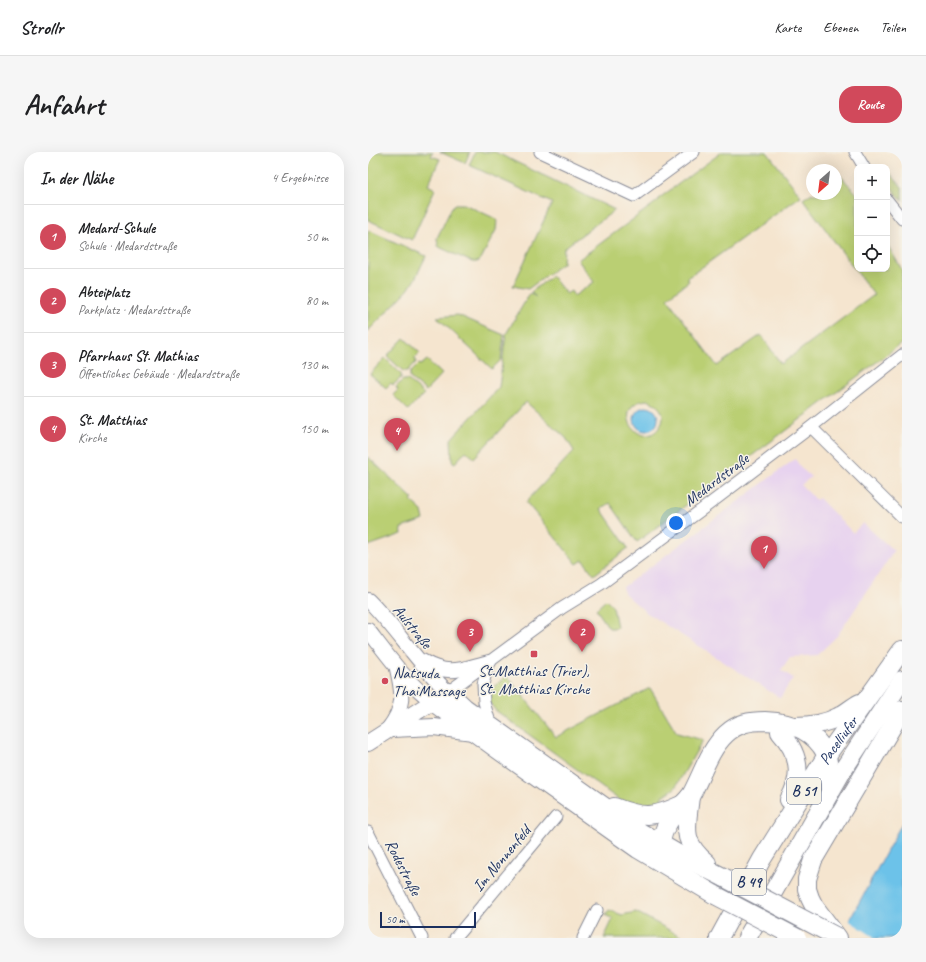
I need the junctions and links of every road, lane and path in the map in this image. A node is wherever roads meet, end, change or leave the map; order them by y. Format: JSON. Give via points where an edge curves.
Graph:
{"nodes":[{"id":1,"x":540,"y":152,"type":"edge"},
{"id":2,"x":694,"y":152,"type":"edge"},
{"id":3,"x":890,"y":204,"type":"edge"},
{"id":4,"x":902,"y":218,"type":"edge"},
{"id":5,"x":902,"y":355,"type":"edge"},
{"id":6,"x":811,"y":427,"type":"junction"},
{"id":7,"x":902,"y":517,"type":"edge"},
{"id":8,"x":368,"y":600,"type":"edge"},
{"id":9,"x":368,"y":630,"type":"edge"},
{"id":10,"x":902,"y":650,"type":"edge"},
{"id":11,"x":416,"y":657,"type":"junction"},
{"id":12,"x":489,"y":662,"type":"junction"},
{"id":13,"x":396,"y":667,"type":"junction"},
{"id":14,"x":902,"y":680,"type":"edge"},
{"id":15,"x":448,"y":692,"type":"junction"},
{"id":16,"x":867,"y":699,"type":"junction"},
{"id":17,"x":433,"y":702,"type":"junction"},
{"id":18,"x":902,"y":710,"type":"edge"},
{"id":19,"x":491,"y":726,"type":"junction"},
{"id":20,"x":388,"y":729,"type":"junction"},
{"id":21,"x":788,"y":729,"type":"junction"},
{"id":22,"x":473,"y":732,"type":"junction"},
{"id":23,"x":368,"y":743,"type":"edge"},
{"id":24,"x":856,"y":750,"type":"junction"},
{"id":25,"x":827,"y":756,"type":"junction"},
{"id":26,"x":830,"y":793,"type":"junction"},
{"id":27,"x":594,"y":799,"type":"junction"},
{"id":28,"x":686,"y":806,"type":"junction"},
{"id":29,"x":556,"y":817,"type":"dead end"},
{"id":30,"x":782,"y":827,"type":"junction"},
{"id":31,"x":368,"y":832,"type":"edge"},
{"id":32,"x":662,"y":845,"type":"junction"},
{"id":33,"x":638,"y":849,"type":"junction"},
{"id":34,"x":670,"y":869,"type":"junction"},
{"id":35,"x":725,"y":878,"type":"junction"},
{"id":36,"x":597,"y":910,"type":"dead end"},
{"id":37,"x":422,"y":938,"type":"edge"},
{"id":38,"x":455,"y":938,"type":"edge"},
{"id":39,"x":583,"y":938,"type":"edge"},
{"id":40,"x":719,"y":938,"type":"edge"},
{"id":41,"x":747,"y":938,"type":"edge"},
{"id":42,"x":797,"y":938,"type":"edge"},
{"id":43,"x":838,"y":938,"type":"edge"}],
"edges":[{"from":1,"to":2,"type":"street","via":[[634,196]]},
{"from":3,"to":4,"type":"street"},
{"from":5,"to":6,"type":"street","name":"Medardstraße"},
{"from":6,"to":7,"type":"street"},
{"from":6,"to":12,"type":"street","name":"Medardstraße","via":[[601,584],[562,608]]},
{"from":8,"to":11,"type":"street","name":"Aulstraße"},
{"from":9,"to":13,"type":"street"},
{"from":10,"to":16,"type":"main road","name":"Pacelliufer","number":"B 51"},
{"from":11,"to":12,"type":"street","via":[[433,667],[448,671]]},
{"from":11,"to":15,"type":"street","name":"Aulstraße"},
{"from":12,"to":15,"type":"street","name":"Medardstraße"},
{"from":12,"to":19,"type":"street","via":[[484,684],[484,702]]},
{"from":13,"to":17,"type":"street"},
{"from":13,"to":20,"type":"street","via":[[402,688],[402,700],[397,715]]},
{"from":14,"to":24,"type":"main road","name":"Pacelliufer","number":"B 51"},
{"from":15,"to":17,"type":"main road"},
{"from":15,"to":19,"type":"main road"},
{"from":16,"to":21,"type":"main road","via":[[828,722]]},
{"from":16,"to":25,"type":"main road","name":"Pacelliufer","number":"B 51"},
{"from":17,"to":20,"type":"main road"},
{"from":17,"to":22,"type":"main road"},
{"from":18,"to":43,"type":"main road","via":[[813,860],[808,873],[810,898]]},
{"from":19,"to":27,"type":"main road"},
{"from":20,"to":22,"type":"main road","via":[[434,727]]},
{"from":20,"to":23,"type":"main road"},
{"from":21,"to":25,"type":"main road","via":[[809,733],[818,741]]},
{"from":21,"to":28,"type":"main road","via":[[777,722],[751,721],[732,730],[722,738]]},
{"from":21,"to":30,"type":"main road","via":[[788,741],[797,759],[798,769],[797,784],[786,805]]},
{"from":22,"to":33,"type":"main road"},
{"from":24,"to":25,"type":"main road"},
{"from":24,"to":26,"type":"main road","name":"Pacelliufer","number":"B 51"},
{"from":25,"to":26,"type":"main road"},
{"from":25,"to":30,"type":"main road","name":"Pacelliufer","number":"B 51"},
{"from":26,"to":41,"type":"main road","name":"Pacelliufer","number":"B 49"},
{"from":27,"to":28,"type":"main road","via":[[630,813],[645,815]]},
{"from":27,"to":32,"type":"main road"},
{"from":28,"to":32,"type":"main road","via":[[664,829]]},
{"from":28,"to":35,"type":"main road","via":[[687,835],[691,848]]},
{"from":29,"to":38,"type":"street","name":"Im Nonnenfeld"},
{"from":30,"to":40,"type":"main road","name":"Pacelliufer","number":"B 49"},
{"from":31,"to":37,"type":"street","name":"Rodestraße"},
{"from":32,"to":33,"type":"main road","via":[[651,849]]},
{"from":32,"to":34,"type":"main road","via":[[662,856]]},
{"from":32,"to":35,"type":"main road","number":"B 49"},
{"from":33,"to":34,"type":"main road","number":"B 49"},
{"from":34,"to":42,"type":"main road","number":"B 49","bridge":true},
{"from":35,"to":43,"type":"main road","number":"B 49","bridge":true},
{"from":36,"to":39,"type":"street"}]}
